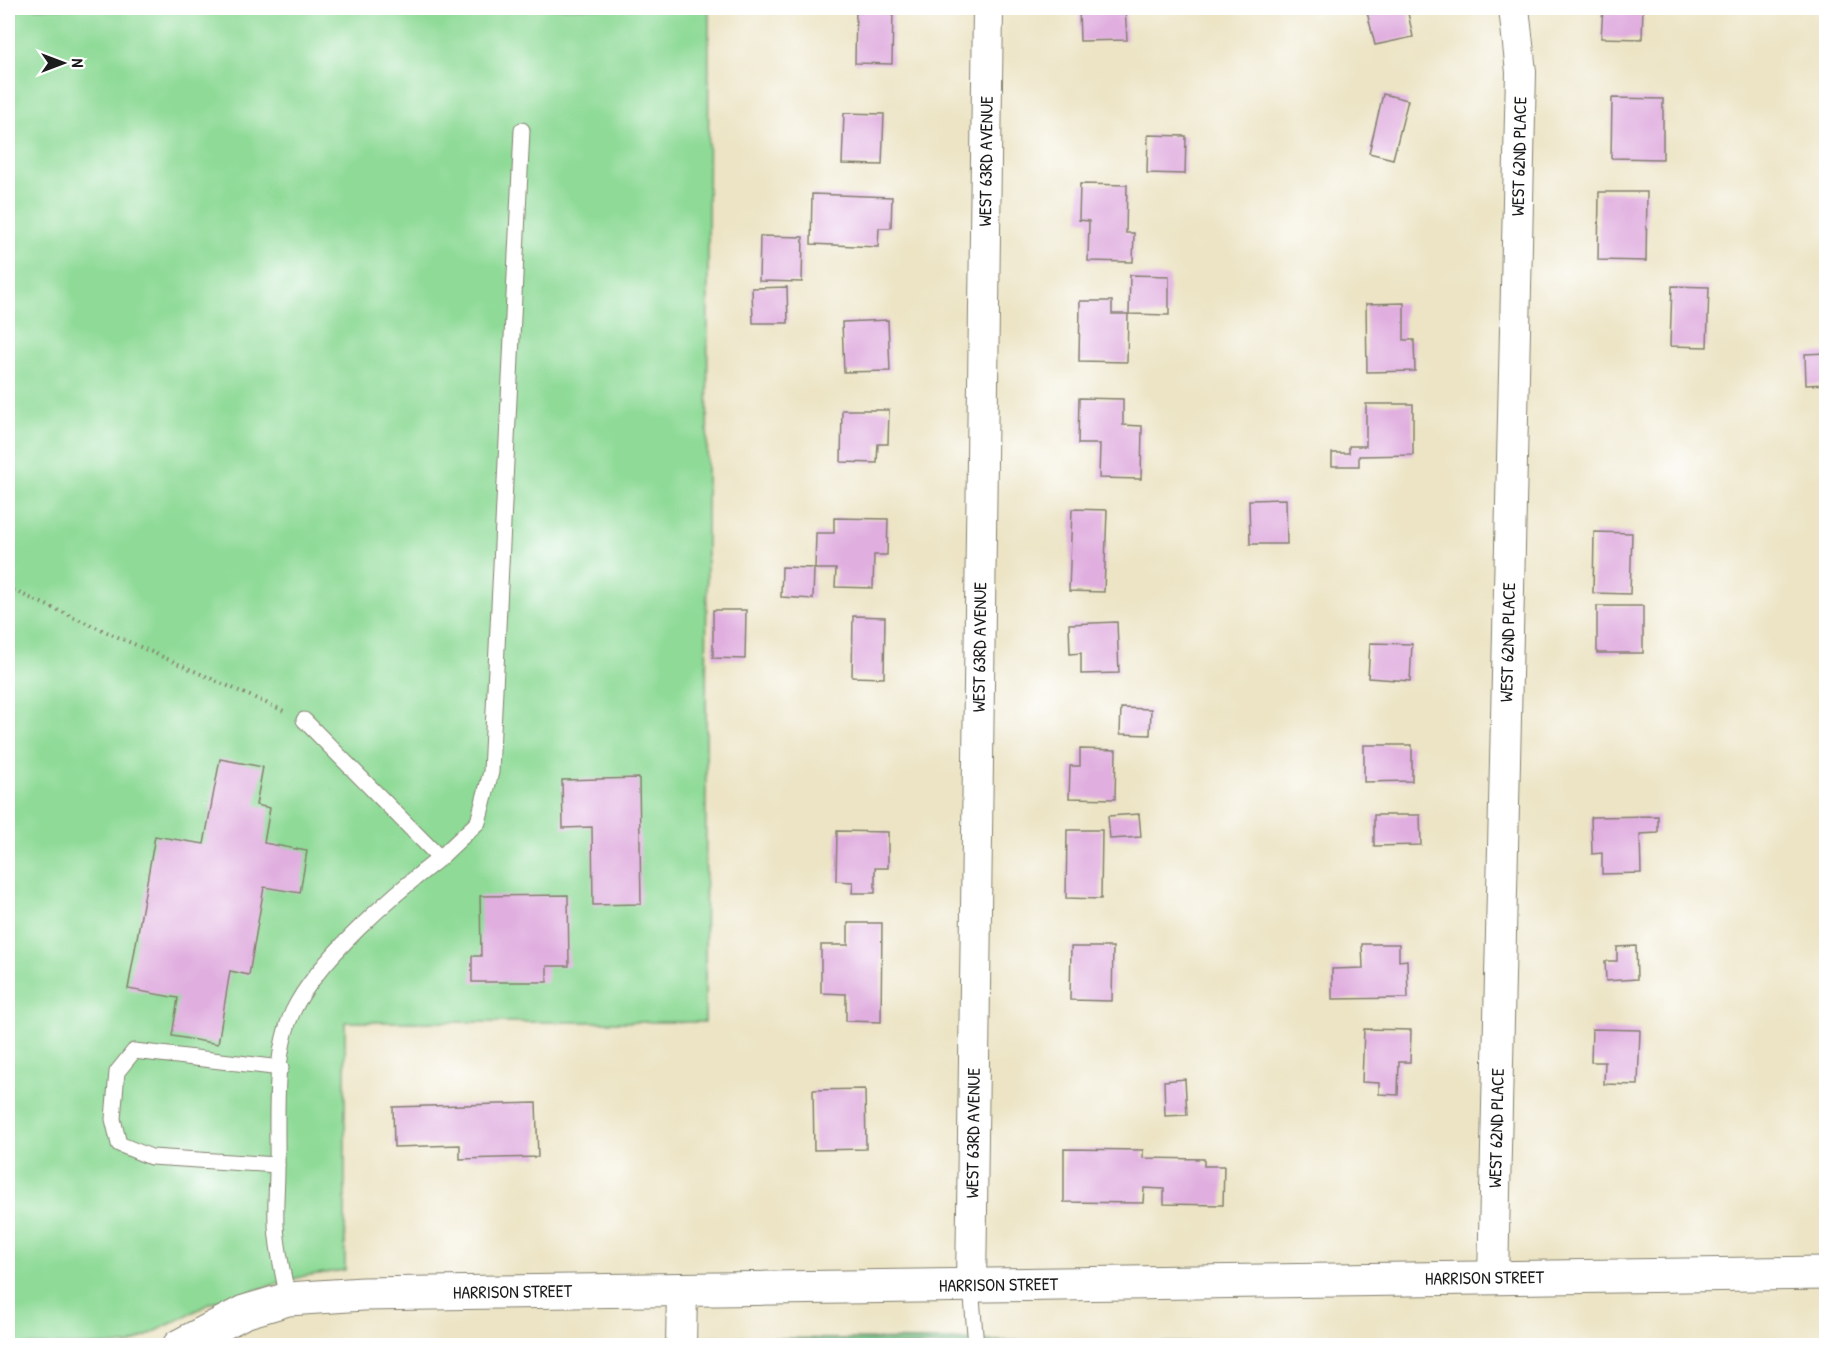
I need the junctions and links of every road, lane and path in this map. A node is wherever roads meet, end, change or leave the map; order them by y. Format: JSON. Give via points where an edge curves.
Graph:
{"nodes":[{"id":1,"x":988,"y":8,"type":"edge"},
{"id":2,"x":1514,"y":8,"type":"edge"},
{"id":3,"x":522,"y":130,"type":"dead end"},
{"id":4,"x":8,"y":588,"type":"edge"},
{"id":5,"x":304,"y":720,"type":"joint"},
{"id":6,"x":440,"y":858,"type":"junction"},
{"id":7,"x":280,"y":1068,"type":"junction"},
{"id":8,"x":278,"y":1165,"type":"junction"},
{"id":9,"x":1827,"y":1273,"type":"edge"},
{"id":10,"x":1493,"y":1278,"type":"junction"},
{"id":11,"x":971,"y":1286,"type":"junction"},
{"id":12,"x":682,"y":1290,"type":"junction"},
{"id":13,"x":288,"y":1299,"type":"junction"},
{"id":14,"x":179,"y":1346,"type":"edge"},
{"id":15,"x":681,"y":1346,"type":"edge"},
{"id":16,"x":976,"y":1346,"type":"edge"}],
"edges":[{"from":1,"to":11,"type":"street","name":"WEST 63RD AVENUE"},
{"from":2,"to":10,"type":"street","name":"WEST 62ND PLACE","via":[[1521,84]]},
{"from":3,"to":6,"type":"lane","via":[[491,772],[478,822]]},
{"from":4,"to":5,"type":"path"},
{"from":5,"to":6,"type":"lane"},
{"from":6,"to":7,"type":"lane","via":[[402,888],[305,989],[292,1013]]},
{"from":7,"to":8,"type":"lane"},
{"from":7,"to":8,"type":"lane","via":[[134,1052],[117,1072],[113,1119],[119,1144],[151,1157]]},
{"from":8,"to":13,"type":"lane","via":[[276,1235]]},
{"from":9,"to":10,"type":"street","name":"HARRISON STREET"},
{"from":10,"to":11,"type":"street","name":"HARRISON STREET"},
{"from":11,"to":12,"type":"street","name":"HARRISON STREET"},
{"from":11,"to":16,"type":"lane"},
{"from":12,"to":13,"type":"street","name":"HARRISON STREET","via":[[363,1294]]},
{"from":12,"to":15,"type":"street"},
{"from":13,"to":14,"type":"street","name":"HARRISON STREET","via":[[244,1312]]}]}
